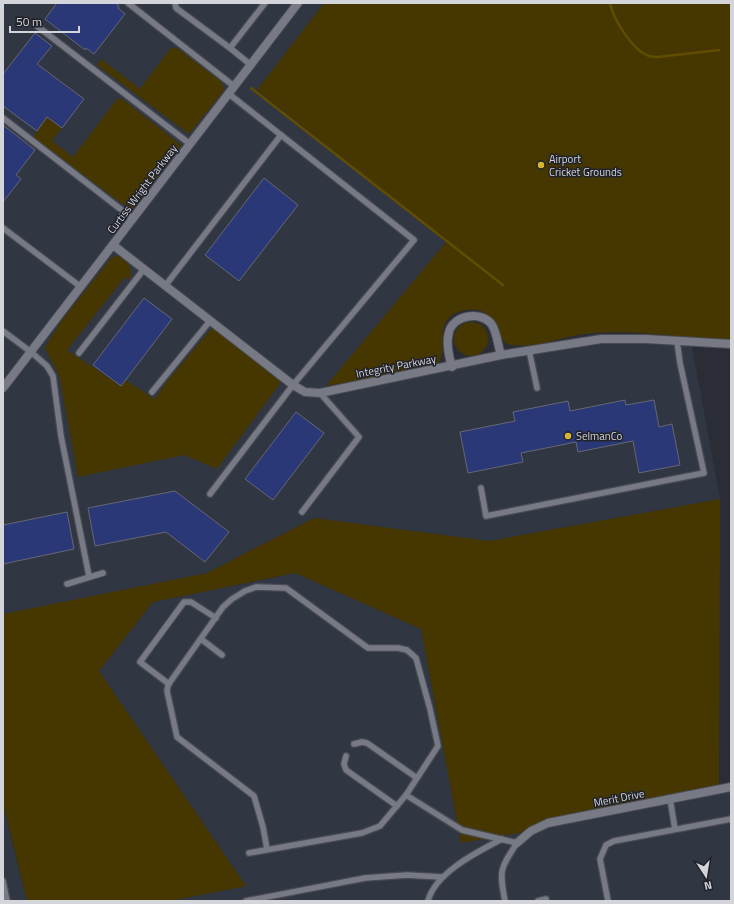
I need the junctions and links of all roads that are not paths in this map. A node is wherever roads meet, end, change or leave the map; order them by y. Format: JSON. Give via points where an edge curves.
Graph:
{"nodes":[{"id":1,"x":128,"y":3,"type":"edge"},
{"id":2,"x":175,"y":3,"type":"edge"},
{"id":3,"x":265,"y":3,"type":"edge"},
{"id":4,"x":295,"y":4,"type":"edge"},
{"id":5,"x":37,"y":26,"type":"dead end"},
{"id":6,"x":230,"y":48,"type":"junction"},
{"id":7,"x":251,"y":66,"type":"junction"},
{"id":8,"x":235,"y":87,"type":"junction"},
{"id":9,"x":229,"y":94,"type":"junction"},
{"id":10,"x":3,"y":118,"type":"edge"},
{"id":11,"x":281,"y":135,"type":"junction"},
{"id":12,"x":190,"y":144,"type":"junction"},
{"id":13,"x":132,"y":218,"type":"junction"},
{"id":14,"x":3,"y":228,"type":"edge"},
{"id":15,"x":113,"y":245,"type":"junction"},
{"id":16,"x":144,"y":269,"type":"junction"},
{"id":17,"x":165,"y":286,"type":"junction"},
{"id":18,"x":81,"y":287,"type":"junction"},
{"id":19,"x":210,"y":321,"type":"junction"},
{"id":20,"x":3,"y":332,"type":"edge"},
{"id":21,"x":677,"y":341,"type":"junction"},
{"id":22,"x":731,"y":344,"type":"edge"},
{"id":23,"x":529,"y":350,"type":"junction"},
{"id":24,"x":30,"y":352,"type":"junction"},
{"id":25,"x":79,"y":353,"type":"dead end"},
{"id":26,"x":501,"y":355,"type":"junction"},
{"id":27,"x":452,"y":367,"type":"junction"},
{"id":28,"x":293,"y":384,"type":"junction"},
{"id":29,"x":3,"y":388,"type":"edge"},
{"id":30,"x":537,"y":388,"type":"dead end"},
{"id":31,"x":152,"y":392,"type":"dead end"},
{"id":32,"x":320,"y":393,"type":"junction"},
{"id":33,"x":481,"y":488,"type":"dead end"},
{"id":34,"x":210,"y":494,"type":"dead end"},
{"id":35,"x":302,"y":512,"type":"dead end"},
{"id":36,"x":103,"y":573,"type":"dead end"},
{"id":37,"x":89,"y":576,"type":"junction"},
{"id":38,"x":67,"y":584,"type":"dead end"},
{"id":39,"x":216,"y":618,"type":"junction"},
{"id":40,"x":201,"y":639,"type":"junction"},
{"id":41,"x":222,"y":656,"type":"dead end"},
{"id":42,"x":169,"y":684,"type":"junction"},
{"id":43,"x":354,"y":744,"type":"dead end"},
{"id":44,"x":346,"y":756,"type":"dead end"},
{"id":45,"x":417,"y":778,"type":"junction"},
{"id":46,"x":731,"y":787,"type":"edge"},
{"id":47,"x":406,"y":795,"type":"junction"},
{"id":48,"x":670,"y":799,"type":"junction"},
{"id":49,"x":397,"y":806,"type":"junction"},
{"id":50,"x":731,"y":819,"type":"edge"},
{"id":51,"x":675,"y":829,"type":"junction"},
{"id":52,"x":502,"y":839,"type":"junction"},
{"id":53,"x":517,"y":843,"type":"junction"},
{"id":54,"x":267,"y":849,"type":"junction"},
{"id":55,"x":249,"y":853,"type":"dead end"},
{"id":56,"x":441,"y":877,"type":"junction"},
{"id":57,"x":3,"y":881,"type":"edge"},
{"id":58,"x":546,"y":900,"type":"dead end"},
{"id":59,"x":7,"y":901,"type":"edge"},
{"id":60,"x":246,"y":901,"type":"edge"},
{"id":61,"x":428,"y":901,"type":"edge"},
{"id":62,"x":505,"y":901,"type":"edge"},
{"id":63,"x":538,"y":901,"type":"edge"},
{"id":64,"x":608,"y":901,"type":"edge"}],
"edges":[{"from":1,"to":8,"type":"lane"},
{"from":2,"to":6,"type":"lane","via":[[176,8]]},
{"from":3,"to":6,"type":"lane"},
{"from":4,"to":7,"type":"street","name":"Curtiss Wright Parkway"},
{"from":5,"to":12,"type":"lane"},
{"from":6,"to":7,"type":"lane"},
{"from":7,"to":8,"type":"street","name":"Curtiss Wright Parkway"},
{"from":8,"to":9,"type":"street","name":"Curtiss Wright Parkway"},
{"from":9,"to":11,"type":"lane"},
{"from":9,"to":12,"type":"street","name":"Curtiss Wright Parkway"},
{"from":10,"to":13,"type":"lane"},
{"from":11,"to":17,"type":"lane"},
{"from":11,"to":28,"type":"lane","via":[[414,240]]},
{"from":12,"to":13,"type":"street","name":"Curtiss Wright Parkway"},
{"from":13,"to":15,"type":"street","name":"Curtiss Wright Parkway"},
{"from":14,"to":18,"type":"lane"},
{"from":15,"to":16,"type":"street","name":"Integrity Parkway"},
{"from":15,"to":18,"type":"street","name":"Curtiss Wright Parkway"},
{"from":16,"to":17,"type":"street","name":"Integrity Parkway"},
{"from":16,"to":25,"type":"lane"},
{"from":17,"to":19,"type":"street","name":"Integrity Parkway"},
{"from":18,"to":24,"type":"street","name":"Curtiss Wright Parkway"},
{"from":19,"to":28,"type":"street","name":"Integrity Parkway"},
{"from":19,"to":31,"type":"lane"},
{"from":20,"to":24,"type":"lane"},
{"from":21,"to":22,"type":"street","name":"Integrity Parkway"},
{"from":21,"to":23,"type":"street","name":"Integrity Parkway","via":[[601,339]]},
{"from":21,"to":33,"type":"lane","via":[[704,473],[486,516]]},
{"from":23,"to":26,"type":"street","name":"Integrity Parkway"},
{"from":23,"to":30,"type":"lane"},
{"from":24,"to":29,"type":"street","name":"Curtiss Wright Parkway"},
{"from":24,"to":37,"type":"lane","via":[[47,366],[53,376],[61,436]]},
{"from":26,"to":27,"type":"street","name":"Integrity Parkway"},
{"from":26,"to":27,"type":"street","via":[[492,326],[485,319],[464,317],[455,322],[449,332],[449,356]]},
{"from":27,"to":32,"type":"street","name":"Integrity Parkway"},
{"from":28,"to":32,"type":"street","name":"Integrity Parkway","via":[[305,392]]},
{"from":28,"to":34,"type":"lane"},
{"from":32,"to":35,"type":"lane","via":[[359,437]]},
{"from":36,"to":37,"type":"lane"},
{"from":37,"to":38,"type":"lane","via":[[82,581]]},
{"from":39,"to":40,"type":"lane"},
{"from":39,"to":42,"type":"lane","via":[[191,602],[184,602],[140,662]]},
{"from":39,"to":45,"type":"lane","via":[[223,607],[245,590],[256,586],[286,588],[368,648],[407,650],[420,666],[438,746]]},
{"from":40,"to":41,"type":"lane"},
{"from":40,"to":42,"type":"lane"},
{"from":42,"to":54,"type":"lane","via":[[167,691],[177,737],[254,796],[264,826]]},
{"from":43,"to":45,"type":"lane","via":[[367,743]]},
{"from":44,"to":49,"type":"lane","via":[[346,770]]},
{"from":45,"to":47,"type":"lane"},
{"from":46,"to":48,"type":"street","name":"Merit Drive"},
{"from":47,"to":49,"type":"lane"},
{"from":47,"to":52,"type":"lane","via":[[462,830]]},
{"from":48,"to":51,"type":"lane"},
{"from":48,"to":53,"type":"street","name":"Merit Drive","via":[[548,823],[531,831]]},
{"from":49,"to":54,"type":"lane","via":[[380,826],[362,833]]},
{"from":50,"to":51,"type":"lane"},
{"from":51,"to":64,"type":"lane","via":[[614,841],[606,845],[600,859]]},
{"from":52,"to":53,"type":"lane"},
{"from":52,"to":56,"type":"lane"},
{"from":53,"to":62,"type":"lane","via":[[502,866],[500,874]]},
{"from":54,"to":55,"type":"lane"},
{"from":56,"to":60,"type":"lane","via":[[407,875],[365,878]]},
{"from":56,"to":61,"type":"lane","via":[[430,892]]},
{"from":57,"to":59,"type":"lane"},
{"from":58,"to":63,"type":"lane"}]}
